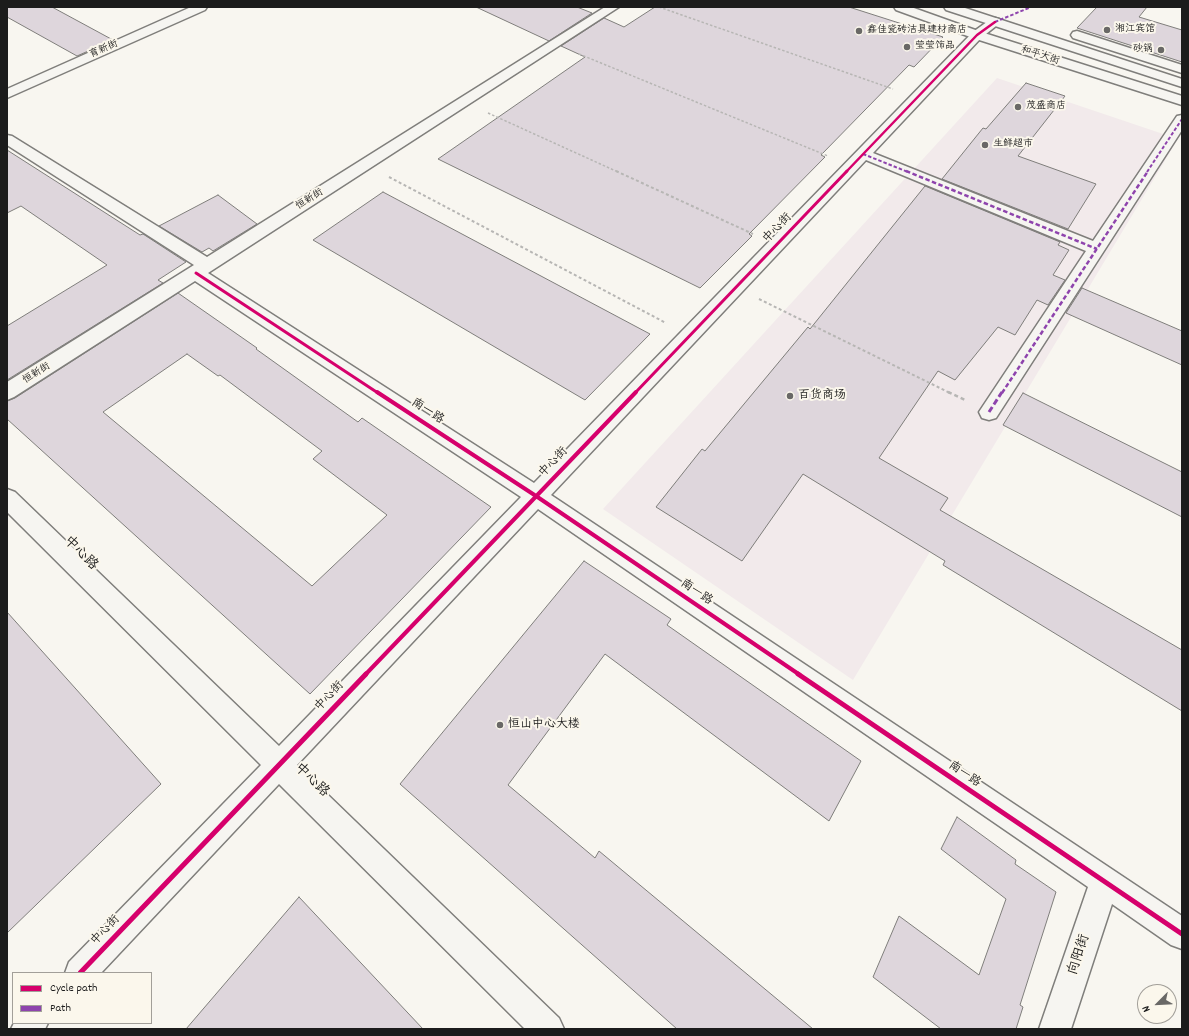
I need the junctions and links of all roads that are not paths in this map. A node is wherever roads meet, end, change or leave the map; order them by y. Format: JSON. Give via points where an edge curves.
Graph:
{"nodes":[{"id":1,"x":201,"y":7,"type":"edge"},
{"id":2,"x":613,"y":7,"type":"edge"},
{"id":3,"x":900,"y":7,"type":"edge"},
{"id":4,"x":950,"y":7,"type":"edge"},
{"id":5,"x":995,"y":22,"type":"junction"},
{"id":6,"x":977,"y":35,"type":"junction"},
{"id":7,"x":1077,"y":35,"type":"dead end"},
{"id":8,"x":1182,"y":69,"type":"edge"},
{"id":9,"x":1182,"y":83,"type":"edge"},
{"id":10,"x":7,"y":94,"type":"edge"},
{"id":11,"x":1182,"y":101,"type":"edge"},
{"id":12,"x":1182,"y":118,"type":"edge"},
{"id":13,"x":7,"y":139,"type":"edge"},
{"id":14,"x":858,"y":160,"type":"junction"},
{"id":15,"x":1096,"y":249,"type":"junction"},
{"id":16,"x":201,"y":269,"type":"junction"},
{"id":17,"x":7,"y":392,"type":"edge"},
{"id":18,"x":989,"y":412,"type":"road end"},
{"id":19,"x":536,"y":496,"type":"junction"},
{"id":20,"x":7,"y":498,"type":"edge"},
{"id":21,"x":279,"y":765,"type":"junction"},
{"id":22,"x":1104,"y":882,"type":"junction"},
{"id":23,"x":1182,"y":934,"type":"edge"},
{"id":24,"x":81,"y":972,"type":"edge"},
{"id":25,"x":548,"y":1029,"type":"edge"},
{"id":26,"x":1056,"y":1029,"type":"edge"}],
"edges":[{"from":1,"to":10,"type":"street","name":"育新街"},
{"from":2,"to":16,"type":"street","name":"恒新街"},
{"from":3,"to":6,"type":"street","name":"和平大街"},
{"from":4,"to":5,"type":"street","name":"和平大街"},
{"from":5,"to":6,"type":"street","name":"中心街"},
{"from":5,"to":9,"type":"street","name":"和平大街"},
{"from":6,"to":11,"type":"street","name":"和平大街"},
{"from":6,"to":14,"type":"street","name":"中心街"},
{"from":7,"to":8,"type":"street"},
{"from":12,"to":15,"type":"street"},
{"from":13,"to":16,"type":"street","name":"南一路"},
{"from":14,"to":15,"type":"street"},
{"from":14,"to":19,"type":"street","name":"中心街"},
{"from":15,"to":18,"type":"street"},
{"from":16,"to":17,"type":"street","name":"恒新街"},
{"from":16,"to":19,"type":"street","name":"南一路"},
{"from":19,"to":21,"type":"street","name":"中心街"},
{"from":19,"to":22,"type":"street","name":"南一路"},
{"from":20,"to":21,"type":"street","name":"中心路"},
{"from":21,"to":24,"type":"street","name":"中心街"},
{"from":21,"to":25,"type":"street","name":"中心路"},
{"from":22,"to":23,"type":"street","name":"南一路"},
{"from":22,"to":26,"type":"street","name":"向阳街"}]}
